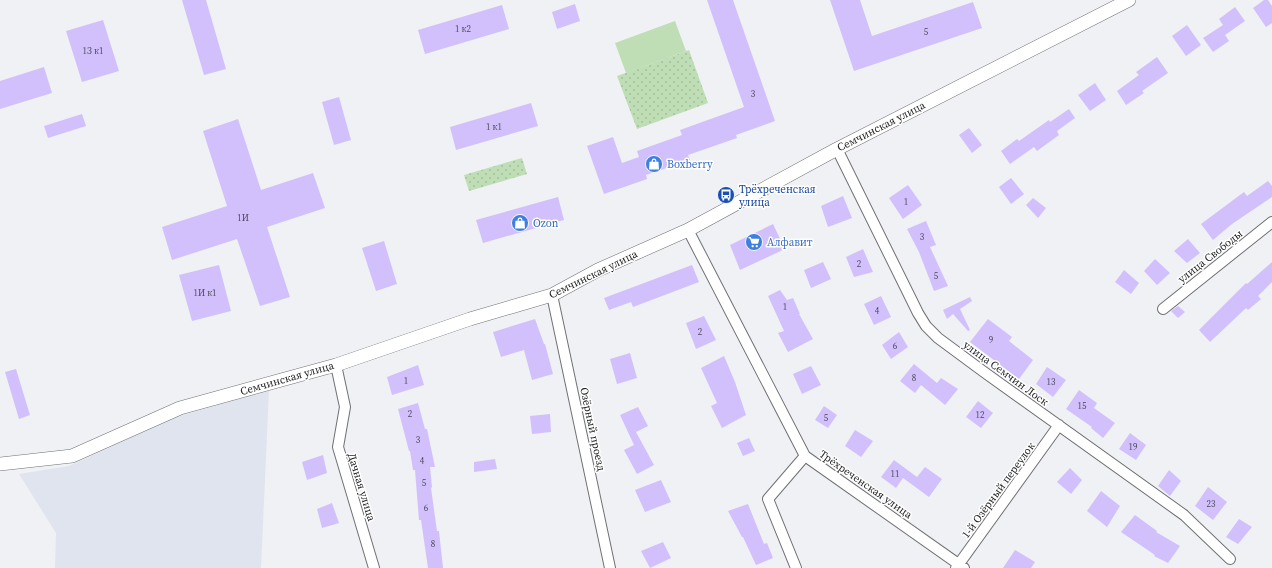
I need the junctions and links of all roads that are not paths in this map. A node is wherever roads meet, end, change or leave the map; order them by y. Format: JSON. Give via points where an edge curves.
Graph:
{"nodes":[{"id":1,"x":1129,"y":0,"type":"edge"},
{"id":2,"x":837,"y":149,"type":"junction"},
{"id":3,"x":1272,"y":222,"type":"edge"},
{"id":4,"x":688,"y":230,"type":"junction"},
{"id":5,"x":552,"y":295,"type":"junction"},
{"id":6,"x":1163,"y":309,"type":"dead end"},
{"id":7,"x":336,"y":365,"type":"junction"},
{"id":8,"x":1059,"y":425,"type":"junction"},
{"id":9,"x":805,"y":456,"type":"junction"},
{"id":10,"x":0,"y":464,"type":"edge"},
{"id":11,"x":1230,"y":559,"type":"dead end"},
{"id":12,"x":960,"y":567,"type":"edge"},
{"id":13,"x":374,"y":568,"type":"edge"},
{"id":14,"x":610,"y":568,"type":"edge"},
{"id":15,"x":796,"y":568,"type":"edge"}],
"edges":[{"from":1,"to":2,"type":"street","name":"Семчинская улица"},
{"from":2,"to":4,"type":"street","name":"Семчинская улица"},
{"from":2,"to":8,"type":"street","name":"улица Семчин Лоск","via":[[926,326],[938,338]]},
{"from":3,"to":6,"type":"street","name":"улица Свободы"},
{"from":4,"to":5,"type":"street","name":"Семчинская улица","via":[[598,270]]},
{"from":4,"to":9,"type":"street","name":"Трёхреченская улица"},
{"from":5,"to":7,"type":"street","name":"Семчинская улица","via":[[470,319]]},
{"from":5,"to":14,"type":"street","name":"Озёрный проезд"},
{"from":7,"to":10,"type":"street","name":"Семчинская улица","via":[[180,408],[72,456]]},
{"from":7,"to":13,"type":"street","name":"Дачная улица","via":[[345,407],[338,447]]},
{"from":8,"to":11,"type":"street","name":"улица Семчин Лоск","via":[[1184,515]]},
{"from":8,"to":12,"type":"street","name":"1-й Озёрный переулок"},
{"from":9,"to":12,"type":"street","name":"Трёхреченская улица"},
{"from":9,"to":15,"type":"street","via":[[768,499]]}]}
